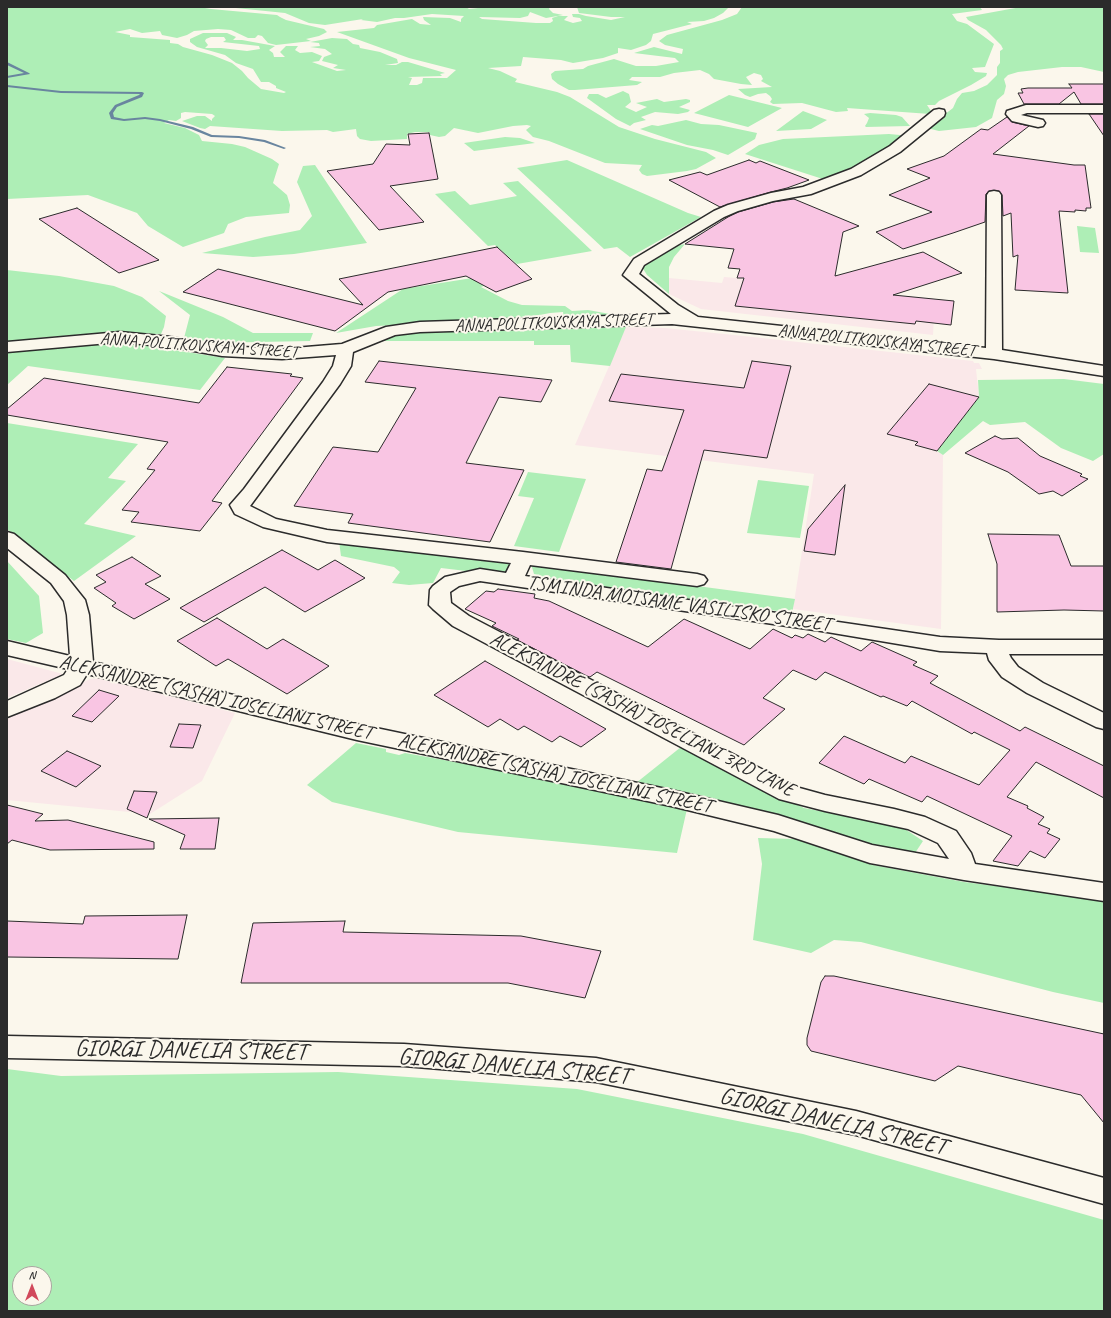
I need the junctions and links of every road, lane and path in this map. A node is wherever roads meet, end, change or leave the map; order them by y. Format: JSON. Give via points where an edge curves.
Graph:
{"nodes":[{"id":1,"x":1104,"y":109,"type":"edge"},
{"id":2,"x":939,"y":113,"type":"dead end"},
{"id":3,"x":1038,"y":123,"type":"dead end"},
{"id":4,"x":994,"y":195,"type":"dead end"},
{"id":5,"x":693,"y":320,"type":"junction"},
{"id":6,"x":7,"y":347,"type":"edge"},
{"id":7,"x":345,"y":350,"type":"junction"},
{"id":8,"x":994,"y":354,"type":"junction"},
{"id":9,"x":1104,"y":372,"type":"edge"},
{"id":10,"x":7,"y":538,"type":"edge"},
{"id":11,"x":523,"y":558,"type":"junction"},
{"id":12,"x":513,"y":580,"type":"junction"},
{"id":13,"x":697,"y":580,"type":"dead end"},
{"id":14,"x":996,"y":647,"type":"junction"},
{"id":15,"x":1104,"y":647,"type":"edge"},
{"id":16,"x":7,"y":648,"type":"edge"},
{"id":17,"x":82,"y":666,"type":"junction"},
{"id":18,"x":7,"y":710,"type":"edge"},
{"id":19,"x":1104,"y":722,"type":"edge"},
{"id":20,"x":964,"y":871,"type":"junction"},
{"id":21,"x":1104,"y":892,"type":"edge"},
{"id":22,"x":7,"y":1047,"type":"edge"},
{"id":23,"x":1104,"y":1191,"type":"edge"}],
"edges":[{"from":1,"to":3,"type":"street","via":[[1026,109],[1012,114],[1017,118]]},
{"from":2,"to":5,"type":"street","via":[[895,149],[856,172],[806,191],[771,197],[733,208],[639,262],[631,275],[672,308]]},
{"from":4,"to":8,"type":"street"},
{"from":5,"to":7,"type":"street","name":"ANNA POLITKOVSKAYA STREET","via":[[404,328],[392,330]]},
{"from":5,"to":8,"type":"street","name":"ANNA POLITKOVSKAYA STREET"},
{"from":6,"to":7,"type":"street","name":"ANNA POLITKOVSKAYA STREET","via":[[120,337],[229,351],[282,354]]},
{"from":7,"to":11,"type":"street","name":"TSMINDA MOTSAME VASILISKO STREET","via":[[342,366],[331,384],[240,505],[242,510],[270,523],[327,536]]},
{"from":8,"to":9,"type":"street","name":"ANNA POLITKOVSKAYA STREET"},
{"from":10,"to":17,"type":"street","via":[[58,579],[74,600],[78,615]]},
{"from":11,"to":12,"type":"street","name":"TSMINDA MOTSAME VASILISKO STREET"},
{"from":11,"to":13,"type":"street"},
{"from":12,"to":14,"type":"street","name":"TSMINDA MOTSAME VASILISKO STREET","via":[[940,644]]},
{"from":12,"to":20,"type":"street","name":"ALEKSANDRE (SASHA) IOSELIANI 3RD LANE","via":[[480,575],[452,581],[440,590],[440,605],[461,621],[788,793],[902,819],[947,837],[962,859]]},
{"from":14,"to":15,"type":"street","name":"TSMINDA MOTSAME VASILISKO STREET"},
{"from":14,"to":19,"type":"street","via":[[1000,660],[1010,672],[1035,688]]},
{"from":16,"to":17,"type":"street","name":"ALEKSANDRE (SASHA) IOSELIANI STREET"},
{"from":17,"to":18,"type":"street","via":[[72,680]]},
{"from":17,"to":20,"type":"street","name":"ALEKSANDRE (SASHA) IOSELIANI STREET","via":[[357,732],[671,798],[778,824],[870,854]]},
{"from":20,"to":21,"type":"street","name":"ALEKSANDRE (SASHA) IOSELIANI STREET"},
{"from":22,"to":23,"type":"street","name":"GIORGI DANELIA STREET","via":[[404,1055],[596,1070],[856,1123]]}]}
